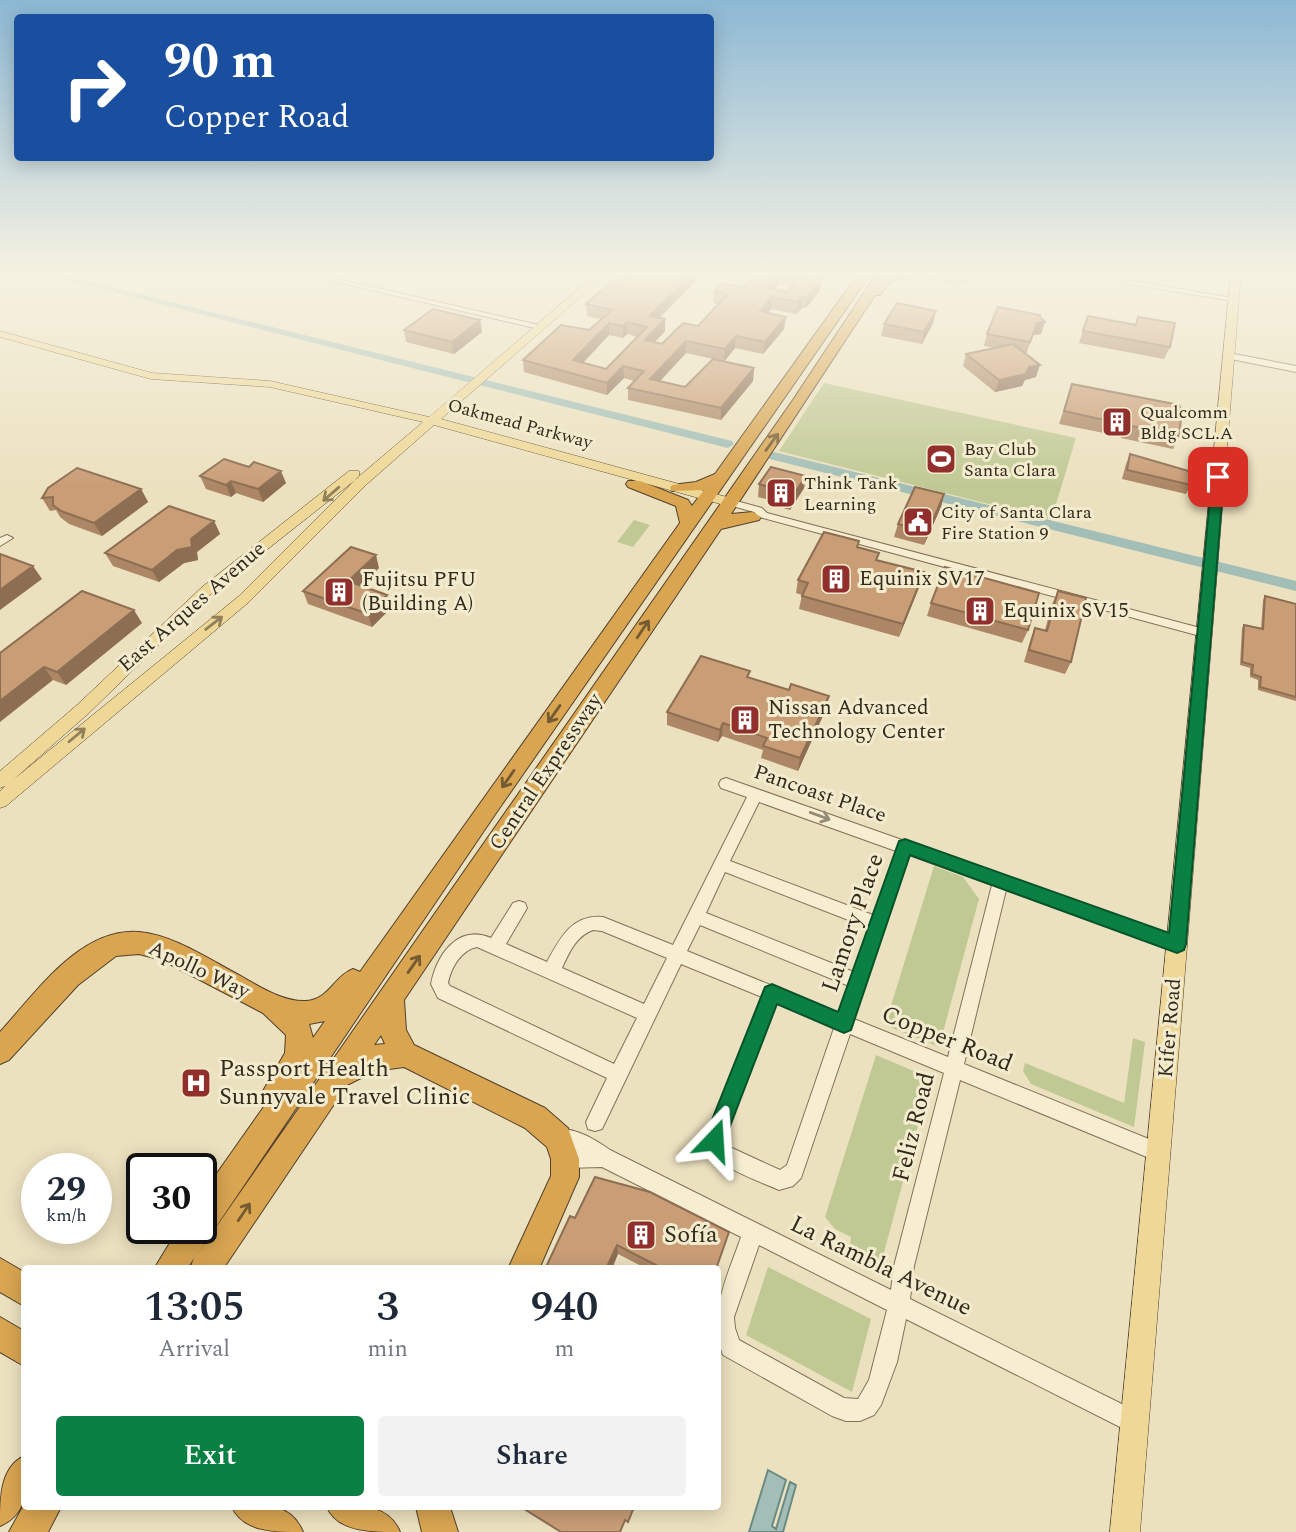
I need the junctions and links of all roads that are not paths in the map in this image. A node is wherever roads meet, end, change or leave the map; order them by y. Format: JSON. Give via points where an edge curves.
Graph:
{"nodes":[{"id":1,"x":38,"y":344,"type":"edge"},
{"id":2,"x":511,"y":344,"type":"edge"},
{"id":3,"x":813,"y":344,"type":"edge"},
{"id":4,"x":837,"y":344,"type":"edge"},
{"id":5,"x":1230,"y":344,"type":"edge"},
{"id":6,"x":1229,"y":356,"type":"junction"},
{"id":7,"x":1296,"y":369,"type":"edge"},
{"id":8,"x":422,"y":422,"type":"junction"},
{"id":9,"x":719,"y":478,"type":"junction"},
{"id":10,"x":742,"y":482,"type":"junction"},
{"id":11,"x":634,"y":484,"type":"junction"},
{"id":12,"x":678,"y":488,"type":"junction"},
{"id":13,"x":705,"y":499,"type":"junction"},
{"id":14,"x":722,"y":512,"type":"junction"},
{"id":15,"x":758,"y":514,"type":"junction"},
{"id":16,"x":688,"y":524,"type":"junction"},
{"id":17,"x":208,"y":590,"type":"junction"},
{"id":18,"x":244,"y":599,"type":"junction"},
{"id":19,"x":1204,"y":633,"type":"junction"},
{"id":20,"x":9,"y":775,"type":"edge"},
{"id":21,"x":726,"y":784,"type":"dead end"},
{"id":22,"x":755,"y":793,"type":"junction"},
{"id":23,"x":0,"y":802,"type":"edge"},
{"id":24,"x":488,"y":807,"type":"junction"},
{"id":25,"x":905,"y":846,"type":"junction"},
{"id":26,"x":721,"y":864,"type":"junction"},
{"id":27,"x":1001,"y":881,"type":"junction"},
{"id":28,"x":519,"y":908,"type":"dead end"},
{"id":29,"x":696,"y":916,"type":"junction"},
{"id":30,"x":878,"y":924,"type":"junction"},
{"id":31,"x":1177,"y":944,"type":"junction"},
{"id":32,"x":495,"y":947,"type":"junction"},
{"id":33,"x":677,"y":954,"type":"junction"},
{"id":34,"x":551,"y":972,"type":"junction"},
{"id":35,"x":858,"y":982,"type":"junction"},
{"id":36,"x":772,"y":993,"type":"junction"},
{"id":37,"x":391,"y":996,"type":"junction"},
{"id":38,"x":272,"y":1005,"type":"junction"},
{"id":39,"x":648,"y":1014,"type":"junction"},
{"id":40,"x":844,"y":1024,"type":"junction"},
{"id":41,"x":0,"y":1051,"type":"edge"},
{"id":42,"x":405,"y":1054,"type":"junction"},
{"id":43,"x":954,"y":1069,"type":"junction"},
{"id":44,"x":337,"y":1075,"type":"junction"},
{"id":45,"x":619,"y":1075,"type":"junction"},
{"id":46,"x":595,"y":1122,"type":"dead end"},
{"id":47,"x":561,"y":1148,"type":"junction"},
{"id":48,"x":1159,"y":1153,"type":"junction"},
{"id":49,"x":222,"y":1193,"type":"junction"},
{"id":50,"x":217,"y":1200,"type":"edge"},
{"id":51,"x":753,"y":1232,"type":"junction"},
{"id":52,"x":186,"y":1244,"type":"edge"},
{"id":53,"x":172,"y":1265,"type":"edge"},
{"id":54,"x":208,"y":1265,"type":"edge"},
{"id":55,"x":525,"y":1265,"type":"edge"},
{"id":56,"x":0,"y":1273,"type":"edge"},
{"id":57,"x":21,"y":1289,"type":"edge"},
{"id":58,"x":899,"y":1305,"type":"junction"},
{"id":59,"x":0,"y":1333,"type":"edge"},
{"id":60,"x":21,"y":1348,"type":"edge"},
{"id":61,"x":1134,"y":1422,"type":"junction"},
{"id":62,"x":21,"y":1478,"type":"edge"},
{"id":63,"x":0,"y":1508,"type":"edge"},
{"id":64,"x":42,"y":1510,"type":"edge"},
{"id":65,"x":253,"y":1510,"type":"edge"},
{"id":66,"x":349,"y":1510,"type":"edge"},
{"id":67,"x":434,"y":1510,"type":"edge"},
{"id":68,"x":27,"y":1532,"type":"edge"},
{"id":69,"x":285,"y":1532,"type":"edge"},
{"id":70,"x":382,"y":1532,"type":"edge"},
{"id":71,"x":440,"y":1532,"type":"edge"},
{"id":72,"x":1125,"y":1532,"type":"edge"}],
"edges":[{"from":1,"to":8,"type":"main road","name":"Oakmead Parkway","via":[[151,376],[299,390]]},
{"from":2,"to":8,"type":"main road","name":"East Arques Avenue"},
{"from":3,"to":9,"type":"highway","name":"Central Expressway"},
{"from":10,"to":4,"type":"highway","name":"Central Expressway","one_way":true},
{"from":5,"to":6,"type":"main road","name":"Kifer Road"},
{"from":6,"to":7,"type":"street"},
{"from":6,"to":19,"type":"main road","name":"Kifer Road"},
{"from":8,"to":11,"type":"main road","name":"Oakmead Parkway"},
{"from":8,"to":12,"type":"main road","name":"Oakmead Parkway"},
{"from":8,"to":17,"type":"main road","name":"East Arques Avenue","one_way":true},
{"from":8,"to":18,"type":"main road","name":"East Arques Avenue"},
{"from":9,"to":12,"type":"highway"},
{"from":9,"to":13,"type":"highway","name":"Central Expressway"},
{"from":10,"to":14,"type":"highway","name":"Central Expressway"},
{"from":10,"to":15,"type":"highway"},
{"from":11,"to":13,"type":"main road","name":"Oakmead Parkway"},
{"from":11,"to":16,"type":"highway","via":[[682,503]]},
{"from":12,"to":13,"type":"main road","name":"Oakmead Parkway"},
{"from":13,"to":14,"type":"main road","name":"Oakmead Parkway"},
{"from":13,"to":16,"type":"highway","name":"Central Expressway"},
{"from":14,"to":15,"type":"street"},
{"from":14,"to":15,"type":"highway","via":[[732,519]]},
{"from":37,"to":14,"type":"highway","name":"Central Expressway","one_way":true},
{"from":15,"to":19,"type":"street"},
{"from":16,"to":24,"type":"highway","name":"Central Expressway","one_way":true},
{"from":17,"to":18,"type":"main road"},
{"from":17,"to":20,"type":"main road","name":"East Arques Avenue"},
{"from":20,"to":18,"type":"main road","name":"East Arques Avenue","one_way":true},
{"from":19,"to":31,"type":"main road","name":"Kifer Road"},
{"from":20,"to":23,"type":"main road","name":"East Arques Avenue"},
{"from":21,"to":22,"type":"street","name":"Pancoast Place"},
{"from":22,"to":25,"type":"street","name":"Pancoast Place","one_way":true},
{"from":22,"to":26,"type":"street"},
{"from":24,"to":38,"type":"highway","via":[[461,832],[337,1001],[308,1013]]},
{"from":24,"to":49,"type":"highway","name":"Central Expressway"},
{"from":25,"to":27,"type":"street","name":"Pancoast Place"},
{"from":25,"to":30,"type":"street","name":"Lamory Place"},
{"from":26,"to":29,"type":"street"},
{"from":26,"to":30,"type":"street"},
{"from":27,"to":31,"type":"street","name":"Pancoast Place"},
{"from":27,"to":43,"type":"street","name":"Feliz Road"},
{"from":28,"to":32,"type":"street"},
{"from":29,"to":33,"type":"street"},
{"from":29,"to":35,"type":"street"},
{"from":30,"to":35,"type":"street","name":"Lamory Place"},
{"from":31,"to":48,"type":"main road","name":"Kifer Road"},
{"from":32,"to":34,"type":"street"},
{"from":32,"to":45,"type":"street","via":[[478,940],[465,941],[440,975],[441,989]]},
{"from":33,"to":34,"type":"street","name":"Copper Road","via":[[589,922],[575,930]]},
{"from":33,"to":36,"type":"street","name":"Copper Road"},
{"from":33,"to":39,"type":"street"},
{"from":34,"to":39,"type":"street"},
{"from":35,"to":40,"type":"street","name":"Lamory Place"},
{"from":36,"to":40,"type":"street","name":"Copper Road"},
{"from":36,"to":40,"type":"street","name":"Lamory Place","via":[[714,1140],[725,1155],[773,1179],[786,1179],[794,1171]]},
{"from":37,"to":42,"type":"highway","via":[[393,1033]]},
{"from":37,"to":44,"type":"highway","name":"Central Expressway"},
{"from":38,"to":41,"type":"highway","name":"Apollo Way","via":[[153,944],[131,942],[107,948],[84,963]]},
{"from":38,"to":49,"type":"highway","via":[[297,1029],[299,1047]]},
{"from":39,"to":45,"type":"street"},
{"from":40,"to":43,"type":"street","name":"Copper Road"},
{"from":42,"to":44,"type":"highway","via":[[373,1058]]},
{"from":42,"to":47,"type":"highway","via":[[534,1118]]},
{"from":43,"to":48,"type":"street","name":"Copper Road"},
{"from":43,"to":58,"type":"street","name":"Feliz Road","via":[[904,1266]]},
{"from":54,"to":44,"type":"highway","name":"Central Expressway","one_way":true},
{"from":45,"to":46,"type":"street"},
{"from":47,"to":51,"type":"street","name":"La Rambla Avenue","via":[[603,1157]]},
{"from":47,"to":55,"type":"highway","via":[[562,1186]]},
{"from":48,"to":61,"type":"main road","name":"Kifer Road"},
{"from":49,"to":50,"type":"highway","name":"Central Expressway"},
{"from":51,"to":58,"type":"street","name":"La Rambla Avenue"},
{"from":51,"to":58,"type":"street","name":"Feliz Road","via":[[724,1317],[726,1338],[738,1354],[840,1408],[864,1408],[875,1395]]},
{"from":52,"to":53,"type":"highway"},
{"from":56,"to":57,"type":"highway"},
{"from":58,"to":61,"type":"street","name":"La Rambla Avenue"},
{"from":59,"to":60,"type":"highway"},
{"from":61,"to":72,"type":"main road","name":"Kifer Road"},
{"from":62,"to":63,"type":"highway"},
{"from":64,"to":68,"type":"highway"},
{"from":65,"to":69,"type":"highway"},
{"from":66,"to":70,"type":"highway"},
{"from":67,"to":71,"type":"highway"}]}
